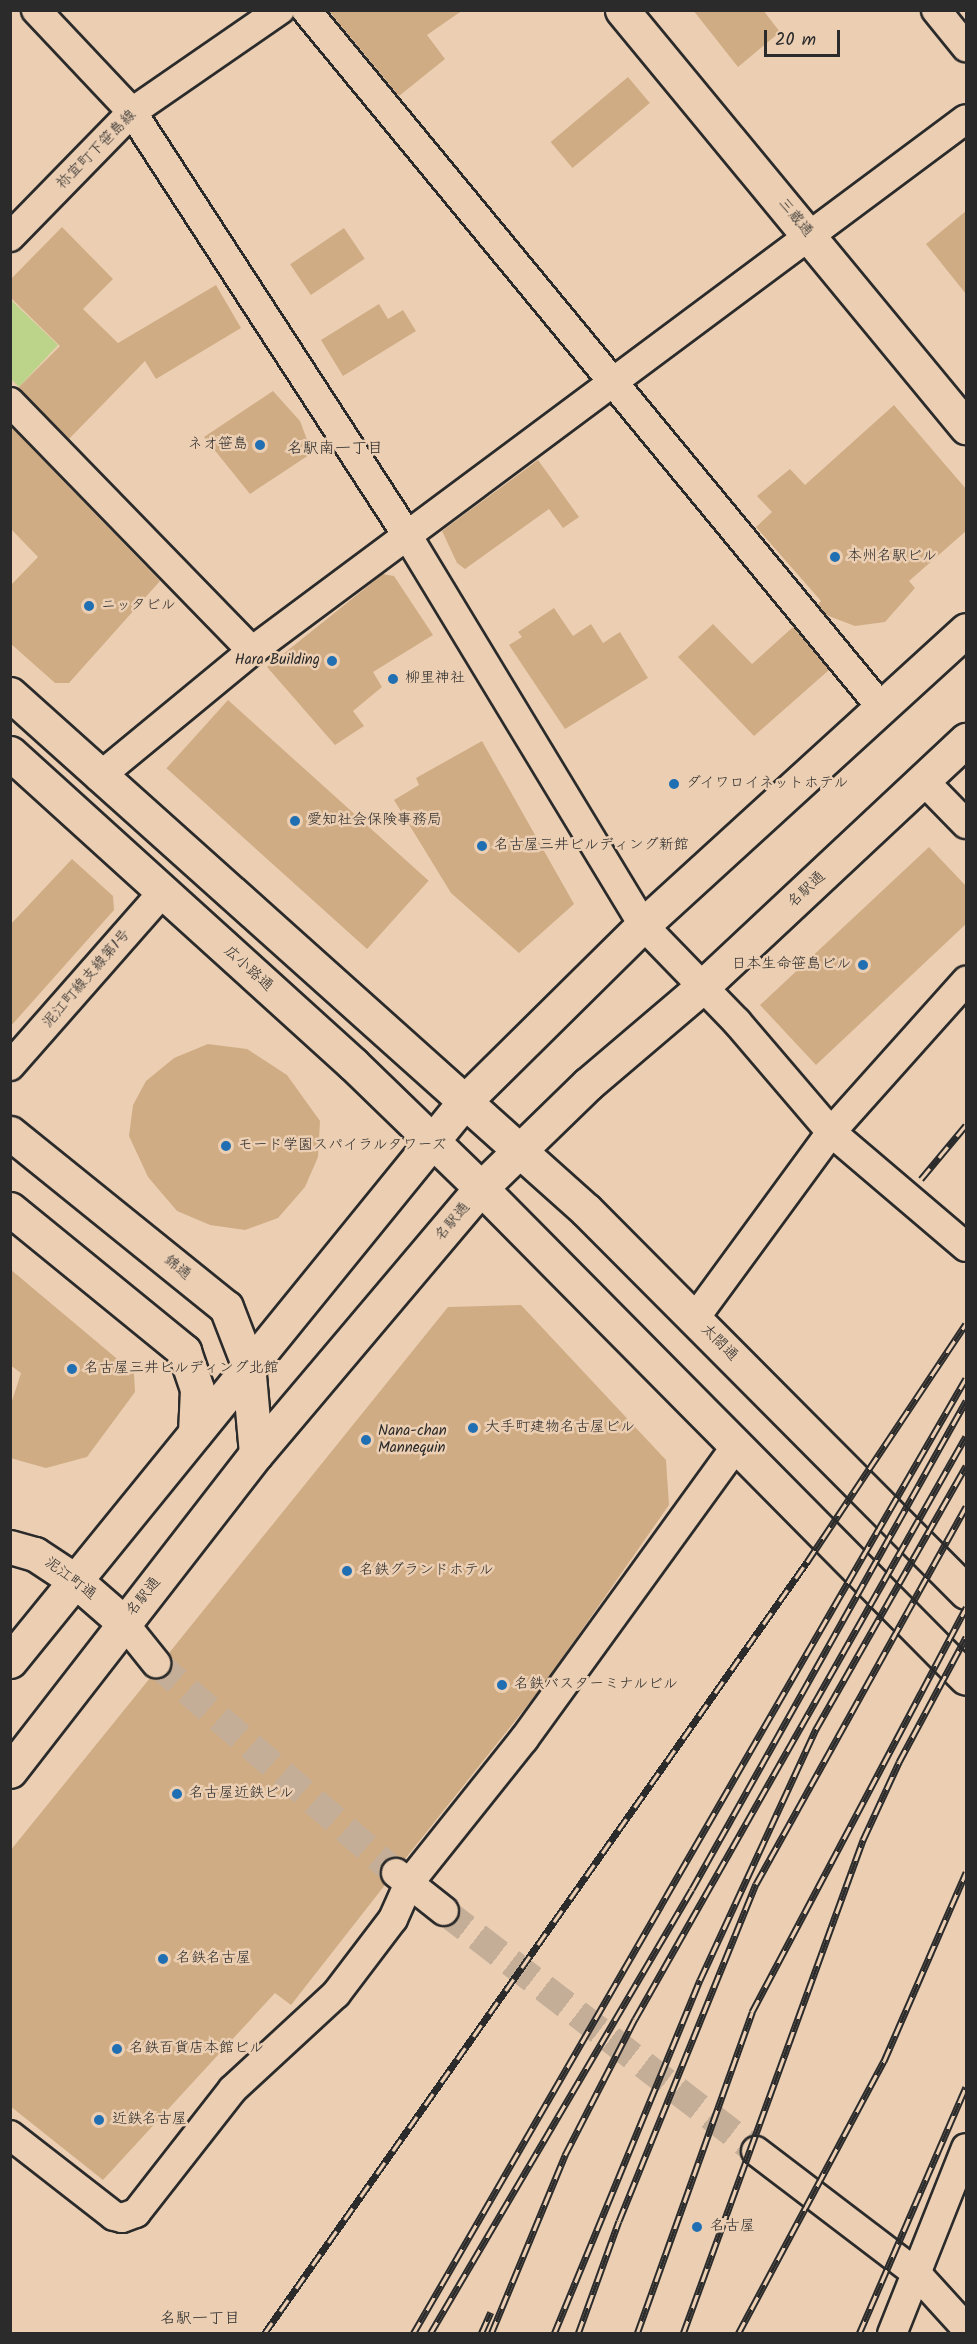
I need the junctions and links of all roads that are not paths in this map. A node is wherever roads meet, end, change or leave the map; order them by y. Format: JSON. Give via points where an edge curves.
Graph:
{"nodes":[{"id":1,"x":36,"y":10,"type":"edge"},
{"id":2,"x":280,"y":10,"type":"edge"},
{"id":3,"x":306,"y":10,"type":"edge"},
{"id":4,"x":622,"y":10,"type":"edge"},
{"id":5,"x":936,"y":10,"type":"edge"},
{"id":6,"x":966,"y":47,"type":"edge"},
{"id":7,"x":132,"y":112,"type":"junction"},
{"id":8,"x":966,"y":119,"type":"edge"},
{"id":9,"x":811,"y":236,"type":"junction"},
{"id":10,"x":10,"y":237,"type":"edge"},
{"id":11,"x":613,"y":383,"type":"junction"},
{"id":12,"x":10,"y":402,"type":"edge"},
{"id":13,"x":966,"y":427,"type":"edge"},
{"id":14,"x":407,"y":535,"type":"junction"},
{"id":15,"x":966,"y":630,"type":"edge"},
{"id":16,"x":252,"y":651,"type":"junction"},
{"id":17,"x":10,"y":694,"type":"edge"},
{"id":18,"x":881,"y":707,"type":"junction"},
{"id":19,"x":966,"y":740,"type":"edge"},
{"id":20,"x":10,"y":753,"type":"edge"},
{"id":21,"x":99,"y":777,"type":"junction"},
{"id":22,"x":924,"y":781,"type":"junction"},
{"id":23,"x":966,"y":824,"type":"edge"},
{"id":24,"x":163,"y":892,"type":"junction"},
{"id":25,"x":643,"y":925,"type":"junction"},
{"id":26,"x":966,"y":981,"type":"edge"},
{"id":27,"x":702,"y":987,"type":"junction"},
{"id":28,"x":10,"y":1066,"type":"edge"},
{"id":29,"x":465,"y":1101,"type":"junction"},
{"id":30,"x":10,"y":1132,"type":"edge"},
{"id":31,"x":831,"y":1132,"type":"junction"},
{"id":32,"x":431,"y":1141,"type":"junction"},
{"id":33,"x":521,"y":1149,"type":"junction"},
{"id":34,"x":481,"y":1188,"type":"junction"},
{"id":35,"x":10,"y":1209,"type":"edge"},
{"id":36,"x":966,"y":1247,"type":"edge"},
{"id":37,"x":695,"y":1318,"type":"junction"},
{"id":38,"x":249,"y":1364,"type":"junction"},
{"id":39,"x":195,"y":1433,"type":"junction"},
{"id":40,"x":736,"y":1446,"type":"junction"},
{"id":41,"x":256,"y":1454,"type":"junction"},
{"id":42,"x":10,"y":1547,"type":"edge"},
{"id":43,"x":76,"y":1581,"type":"junction"},
{"id":44,"x":966,"y":1592,"type":"edge"},
{"id":45,"x":123,"y":1622,"type":"junction"},
{"id":46,"x":10,"y":1661,"type":"edge"},
{"id":47,"x":156,"y":1663,"type":"tunnel mouth"},
{"id":48,"x":966,"y":1678,"type":"edge"},
{"id":49,"x":10,"y":1771,"type":"edge"},
{"id":50,"x":403,"y":1878,"type":"junction"},
{"id":51,"x":444,"y":1911,"type":"tunnel mouth"},
{"id":52,"x":10,"y":2134,"type":"edge"},
{"id":53,"x":966,"y":2148,"type":"edge"},
{"id":54,"x":756,"y":2151,"type":"tunnel mouth"},
{"id":55,"x":916,"y":2273,"type":"junction"},
{"id":56,"x":966,"y":2328,"type":"edge"},
{"id":57,"x":892,"y":2334,"type":"edge"}],
"edges":[{"from":1,"to":7,"type":"street"},
{"from":2,"to":7,"type":"street","name":"祢宜町下笹島線"},
{"from":3,"to":11,"type":"street"},
{"from":4,"to":9,"type":"main road","name":"三蔵通"},
{"from":5,"to":6,"type":"street"},
{"from":7,"to":10,"type":"street","name":"祢宜町下笹島線"},
{"from":7,"to":14,"type":"street"},
{"from":8,"to":9,"type":"street"},
{"from":9,"to":11,"type":"street"},
{"from":9,"to":13,"type":"main road","name":"三蔵通"},
{"from":11,"to":14,"type":"street"},
{"from":11,"to":18,"type":"street"},
{"from":12,"to":16,"type":"street"},
{"from":14,"to":16,"type":"street"},
{"from":14,"to":25,"type":"street"},
{"from":15,"to":18,"type":"main road"},
{"from":16,"to":21,"type":"street"},
{"from":17,"to":21,"type":"main road"},
{"from":18,"to":25,"type":"main road"},
{"from":19,"to":22,"type":"main road","name":"名駅通"},
{"from":20,"to":24,"type":"main road","name":"広小路通"},
{"from":21,"to":29,"type":"main road"},
{"from":22,"to":23,"type":"street"},
{"from":22,"to":27,"type":"main road","name":"名駅通"},
{"from":24,"to":28,"type":"street","name":"泥江町線支線第1号"},
{"from":24,"to":32,"type":"main road","name":"広小路通"},
{"from":25,"to":27,"type":"street"},
{"from":25,"to":29,"type":"main road"},
{"from":26,"to":31,"type":"street"},
{"from":27,"to":31,"type":"street"},
{"from":27,"to":33,"type":"main road","name":"名駅通","via":[[588,1084]]},
{"from":29,"to":32,"type":"main road"},
{"from":29,"to":33,"type":"main road","name":"太閤通"},
{"from":30,"to":38,"type":"main road","name":"錦通","via":[[226,1307]]},
{"from":31,"to":36,"type":"street"},
{"from":31,"to":37,"type":"street"},
{"from":32,"to":34,"type":"main road","name":"広小路通"},
{"from":32,"to":38,"type":"main road"},
{"from":33,"to":34,"type":"main road","name":"名駅通"},
{"from":33,"to":37,"type":"main road","name":"太閤通"},
{"from":34,"to":40,"type":"main road"},
{"from":34,"to":41,"type":"main road","name":"名駅通"},
{"from":35,"to":39,"type":"main road","via":[[184,1351],[197,1389]]},
{"from":37,"to":44,"type":"main road","name":"太閤通"},
{"from":38,"to":39,"type":"main road"},
{"from":38,"to":41,"type":"main road","name":"錦通"},
{"from":39,"to":43,"type":"main road"},
{"from":40,"to":48,"type":"main road"},
{"from":40,"to":50,"type":"street","via":[[524,1739]]},
{"from":41,"to":45,"type":"main road","name":"名駅通"},
{"from":42,"to":43,"type":"main road","name":"泥江町通","via":[[35,1554]]},
{"from":43,"to":45,"type":"main road","name":"泥江町通"},
{"from":43,"to":46,"type":"main road"},
{"from":45,"to":47,"type":"street"},
{"from":45,"to":49,"type":"main road","name":"名駅通"},
{"from":50,"to":51,"type":"street"},
{"from":50,"to":52,"type":"street","via":[[393,1919],[336,1994],[233,2090],[130,2217],[114,2216]]},
{"from":53,"to":55,"type":"street"},
{"from":54,"to":55,"type":"street"},
{"from":55,"to":56,"type":"street"},
{"from":55,"to":57,"type":"street"}]}
